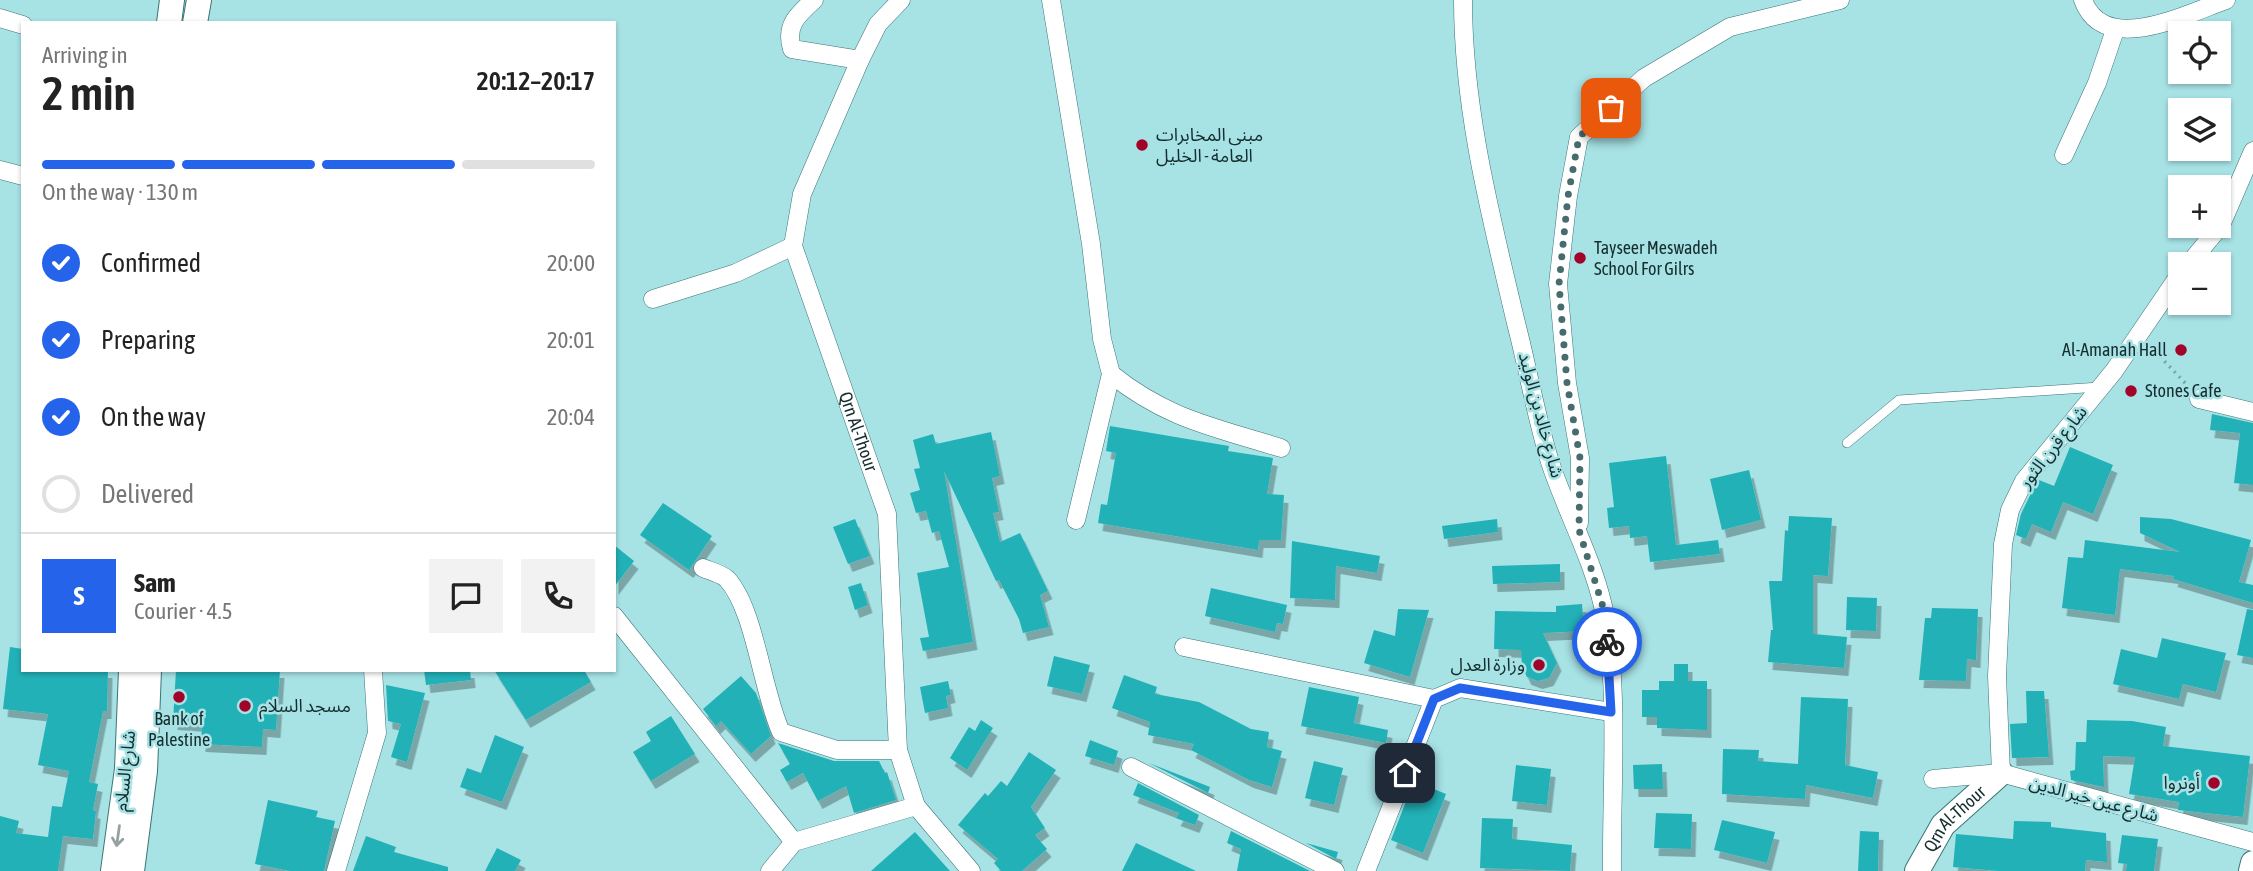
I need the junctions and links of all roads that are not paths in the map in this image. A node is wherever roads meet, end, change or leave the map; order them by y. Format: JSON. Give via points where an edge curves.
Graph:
{"nodes":[{"id":1,"x":172,"y":0,"type":"edge"},
{"id":2,"x":199,"y":0,"type":"edge"},
{"id":3,"x":814,"y":0,"type":"edge"},
{"id":4,"x":901,"y":0,"type":"edge"},
{"id":5,"x":1051,"y":0,"type":"edge"},
{"id":6,"x":1463,"y":0,"type":"edge"},
{"id":7,"x":1840,"y":0,"type":"edge"},
{"id":8,"x":2083,"y":0,"type":"edge"},
{"id":9,"x":2226,"y":0,"type":"edge"},
{"id":10,"x":0,"y":18,"type":"edge"},
{"id":11,"x":169,"y":21,"type":"edge"},
{"id":12,"x":195,"y":21,"type":"edge"},
{"id":13,"x":21,"y":24,"type":"edge"},
{"id":14,"x":2115,"y":30,"type":"junction"},
{"id":15,"x":860,"y":60,"type":"junction"},
{"id":16,"x":2253,"y":151,"type":"edge"},
{"id":17,"x":2064,"y":156,"type":"dead end"},
{"id":18,"x":0,"y":170,"type":"edge"},
{"id":19,"x":21,"y":175,"type":"edge"},
{"id":20,"x":793,"y":246,"type":"junction"},
{"id":21,"x":2199,"y":252,"type":"edge"},
{"id":22,"x":2168,"y":292,"type":"edge"},
{"id":23,"x":653,"y":299,"type":"dead end"},
{"id":24,"x":1111,"y":374,"type":"junction"},
{"id":25,"x":2102,"y":387,"type":"junction"},
{"id":26,"x":2199,"y":399,"type":"road end"},
{"id":27,"x":2253,"y":412,"type":"edge"},
{"id":28,"x":1847,"y":443,"type":"dead end"},
{"id":29,"x":1281,"y":448,"type":"dead end"},
{"id":30,"x":1076,"y":520,"type":"dead end"},
{"id":31,"x":1579,"y":530,"type":"junction"},
{"id":32,"x":703,"y":568,"type":"dead end"},
{"id":33,"x":616,"y":619,"type":"edge"},
{"id":34,"x":1184,"y":646,"type":"dead end"},
{"id":35,"x":131,"y":672,"type":"edge"},
{"id":36,"x":149,"y":672,"type":"edge"},
{"id":37,"x":373,"y":672,"type":"edge"},
{"id":38,"x":1434,"y":699,"type":"junction"},
{"id":39,"x":1611,"y":712,"type":"junction"},
{"id":40,"x":898,"y":750,"type":"junction"},
{"id":41,"x":1132,"y":767,"type":"dead end"},
{"id":42,"x":2001,"y":773,"type":"junction"},
{"id":43,"x":1933,"y":779,"type":"dead end"},
{"id":44,"x":916,"y":806,"type":"junction"},
{"id":45,"x":794,"y":842,"type":"junction"},
{"id":46,"x":2253,"y":842,"type":"edge"},
{"id":47,"x":2253,"y":863,"type":"edge"},
{"id":48,"x":113,"y":871,"type":"edge"},
{"id":49,"x":132,"y":871,"type":"edge"},
{"id":50,"x":336,"y":871,"type":"edge"},
{"id":51,"x":771,"y":871,"type":"edge"},
{"id":52,"x":971,"y":871,"type":"edge"},
{"id":53,"x":1335,"y":871,"type":"edge"},
{"id":54,"x":1366,"y":871,"type":"edge"},
{"id":55,"x":1612,"y":871,"type":"edge"},
{"id":56,"x":1917,"y":871,"type":"edge"},
{"id":57,"x":2251,"y":871,"type":"edge"}],
"edges":[{"from":1,"to":11,"type":"main road"},
{"from":2,"to":12,"type":"main road"},
{"from":3,"to":15,"type":"street","via":[[793,21],[788,34],[792,49]]},
{"from":4,"to":15,"type":"street","name":"Qrn Al-Thour","via":[[878,24]]},
{"from":5,"to":24,"type":"street"},
{"from":6,"to":31,"type":"street","name":"شارع خالد بن الوليد","via":[[1463,57],[1472,124],[1550,463]]},
{"from":7,"to":31,"type":"street","via":[[1730,27],[1644,78],[1579,137],[1559,284],[1567,383],[1580,458]]},
{"from":8,"to":14,"type":"street","via":[[2096,22]]},
{"from":9,"to":14,"type":"street","via":[[2176,18]]},
{"from":10,"to":13,"type":"street"},
{"from":14,"to":17,"type":"street","via":[[2098,83]]},
{"from":15,"to":20,"type":"street","name":"Qrn Al-Thour","via":[[802,194]]},
{"from":16,"to":21,"type":"street","via":[[2221,225]]},
{"from":18,"to":19,"type":"street"},
{"from":20,"to":23,"type":"street","via":[[736,273]]},
{"from":20,"to":40,"type":"street","name":"Qrn Al-Thour","via":[[887,514]]},
{"from":22,"to":25,"type":"street","name":"شارع قرن الثور"},
{"from":24,"to":29,"type":"street","via":[[1141,398],[1175,416]]},
{"from":24,"to":30,"type":"street"},
{"from":25,"to":28,"type":"lane","via":[[1899,400]]},
{"from":25,"to":42,"type":"street","name":"شارع قرن الثور","via":[[2024,481],[2008,518],[1997,676]]},
{"from":26,"to":27,"type":"street"},
{"from":31,"to":39,"type":"street","name":"شارع خالد بن الوليد","via":[[1603,607]]},
{"from":32,"to":40,"type":"street","via":[[727,578],[748,618],[770,708],[781,732],[838,750]]},
{"from":33,"to":45,"type":"street"},
{"from":34,"to":38,"type":"street"},
{"from":35,"to":48,"type":"main road","name":"شارع السلام","one_way":true,"via":[[127,769]]},
{"from":36,"to":49,"type":"main road","name":"شارع السلام","via":[[145,771]]},
{"from":37,"to":50,"type":"street","via":[[377,733]]},
{"from":38,"to":39,"type":"street","via":[[1460,688]]},
{"from":38,"to":54,"type":"street"},
{"from":39,"to":55,"type":"street","name":"شارع خالد بن الوليد"},
{"from":40,"to":44,"type":"street","name":"Qrn Al-Thour"},
{"from":41,"to":53,"type":"street"},
{"from":42,"to":43,"type":"street","name":"شارع عين خير الدين"},
{"from":42,"to":46,"type":"street","name":"شارع عين خير الدين"},
{"from":42,"to":56,"type":"main road","name":"Qrn Al-Thour","via":[[1943,825]]},
{"from":44,"to":45,"type":"street"},
{"from":44,"to":52,"type":"street","name":"Qrn Al-Thour"},
{"from":45,"to":51,"type":"street"},
{"from":47,"to":57,"type":"main road"}]}
